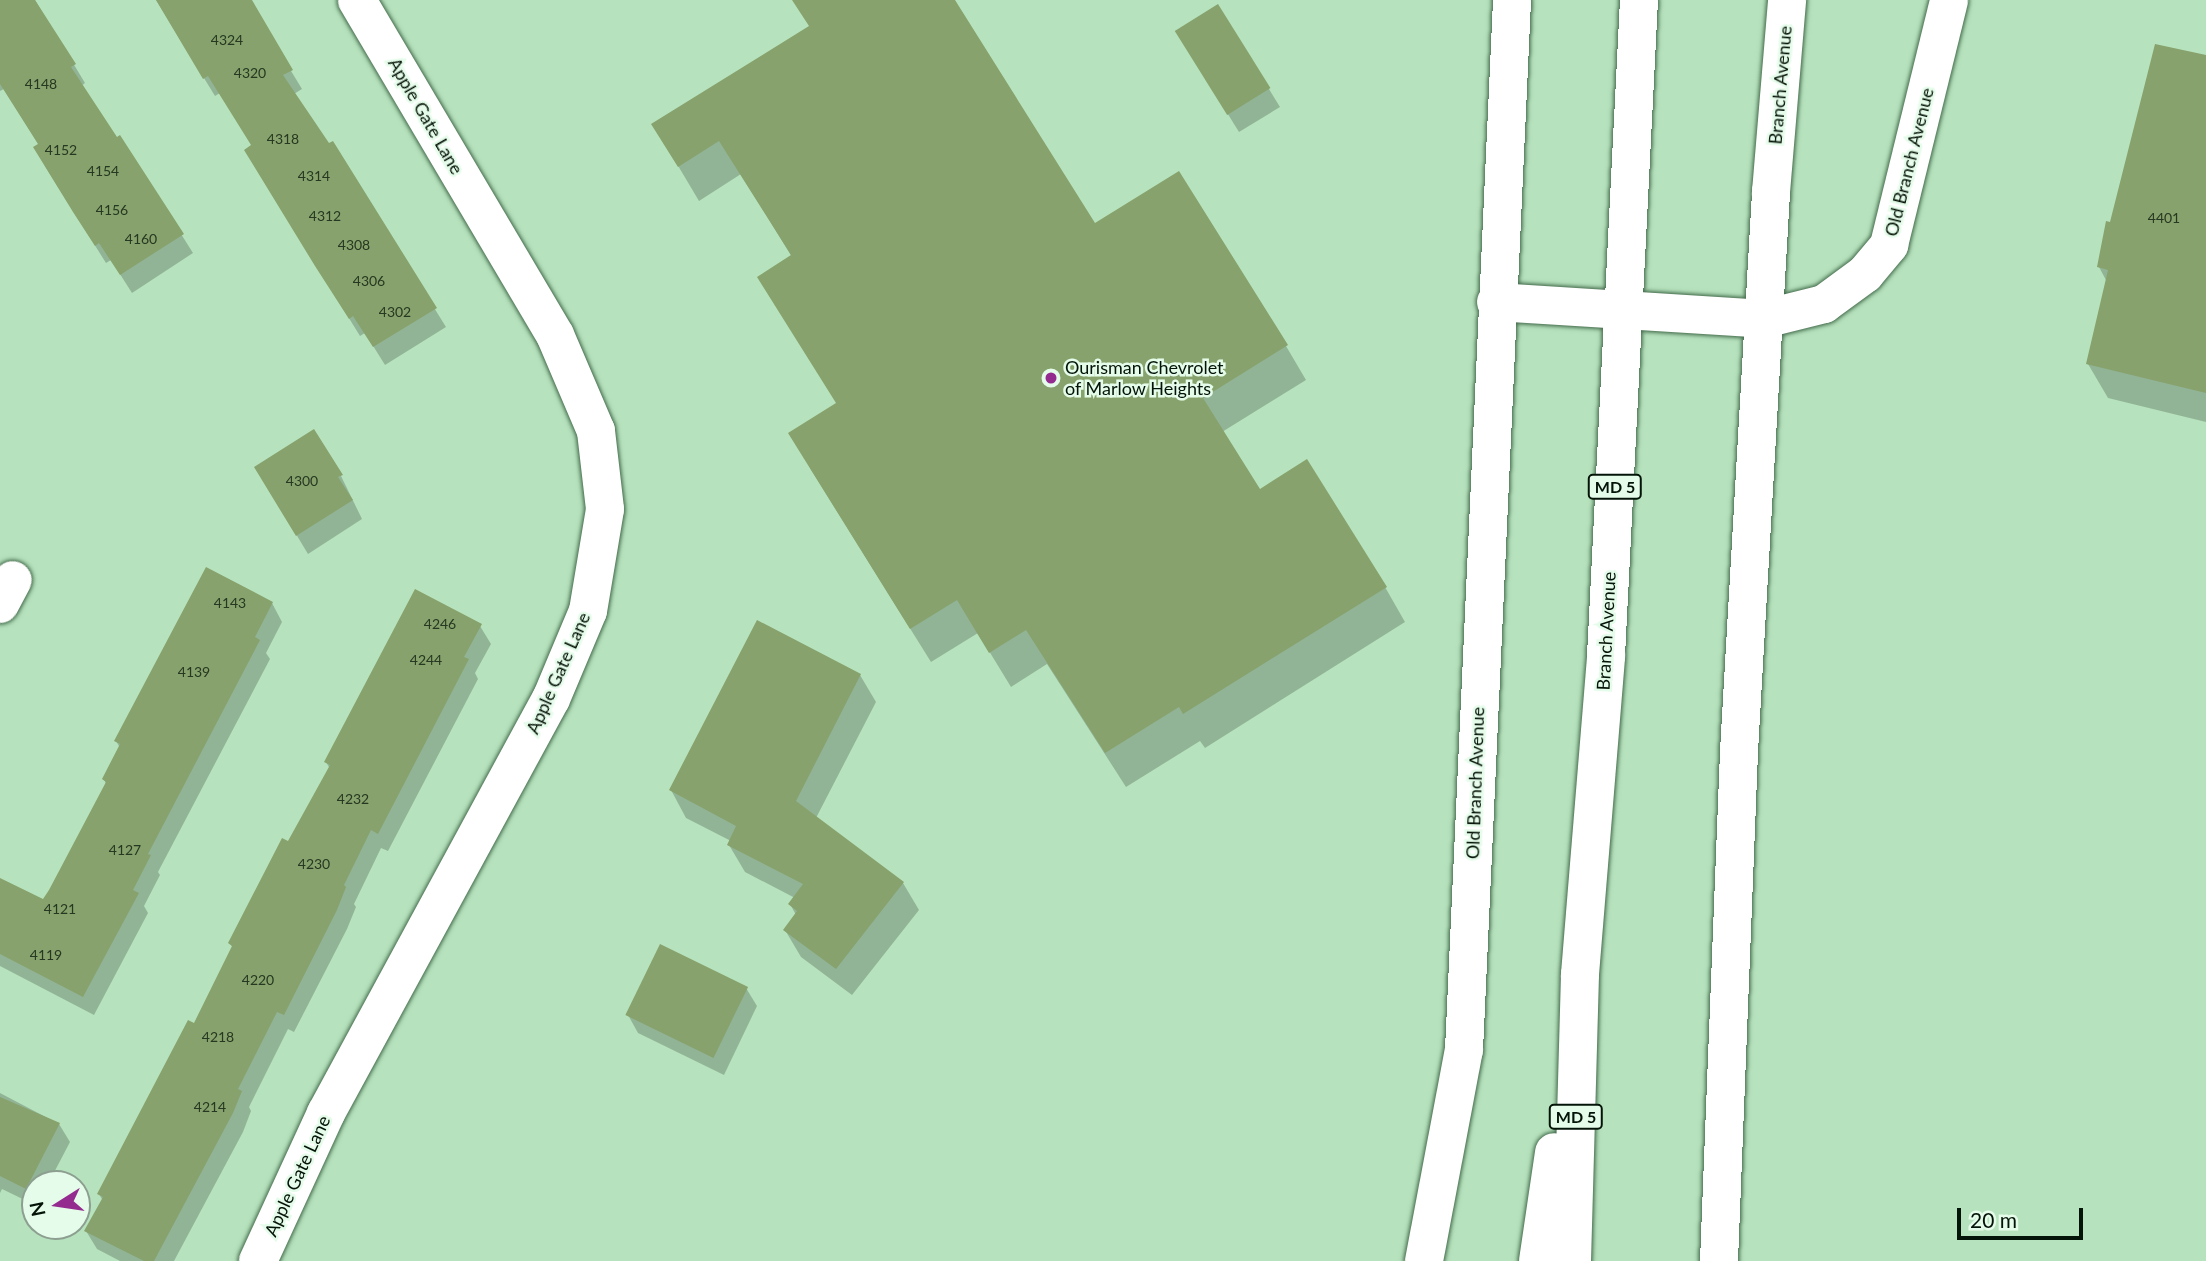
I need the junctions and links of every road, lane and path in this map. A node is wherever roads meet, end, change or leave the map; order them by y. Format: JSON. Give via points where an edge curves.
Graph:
{"nodes":[{"id":1,"x":357,"y":0,"type":"edge"},
{"id":2,"x":1512,"y":0,"type":"edge"},
{"id":3,"x":1639,"y":0,"type":"edge"},
{"id":4,"x":1787,"y":0,"type":"edge"},
{"id":5,"x":1949,"y":0,"type":"edge"},
{"id":6,"x":1496,"y":302,"type":"junction"},
{"id":7,"x":1624,"y":310,"type":"junction"},
{"id":8,"x":1764,"y":319,"type":"junction"},
{"id":9,"x":1580,"y":974,"type":"junction"},
{"id":10,"x":258,"y":1261,"type":"edge"},
{"id":11,"x":1424,"y":1261,"type":"edge"},
{"id":12,"x":1538,"y":1261,"type":"edge"},
{"id":13,"x":1572,"y":1261,"type":"edge"},
{"id":14,"x":1719,"y":1261,"type":"edge"}],
"edges":[{"from":1,"to":10,"type":"main road","name":"Apple Gate Lane","via":[[555,335],[596,430],[605,509],[588,611],[551,699],[326,1113]]},
{"from":2,"to":6,"type":"main road","name":"Old Branch Avenue"},
{"from":3,"to":7,"type":"main road","name":"Branch Avenue","number":"MD 5"},
{"from":4,"to":8,"type":"main road","name":"Branch Avenue"},
{"from":5,"to":8,"type":"main road","name":"Old Branch Avenue","via":[[1889,245],[1865,274],[1824,304]]},
{"from":6,"to":7,"type":"main road","name":"Old Branch Avenue"},
{"from":6,"to":11,"type":"main road","name":"Old Branch Avenue","via":[[1464,1049]]},
{"from":7,"to":8,"type":"main road","name":"Old Branch Avenue"},
{"from":7,"to":9,"type":"main road","name":"Branch Avenue","number":"MD 5","via":[[1606,656]]},
{"from":8,"to":14,"type":"main road","name":"Branch Avenue","via":[[1738,751]]},
{"from":9,"to":12,"type":"main road"},
{"from":9,"to":13,"type":"main road","name":"Branch Avenue","number":"MD 5"}]}
